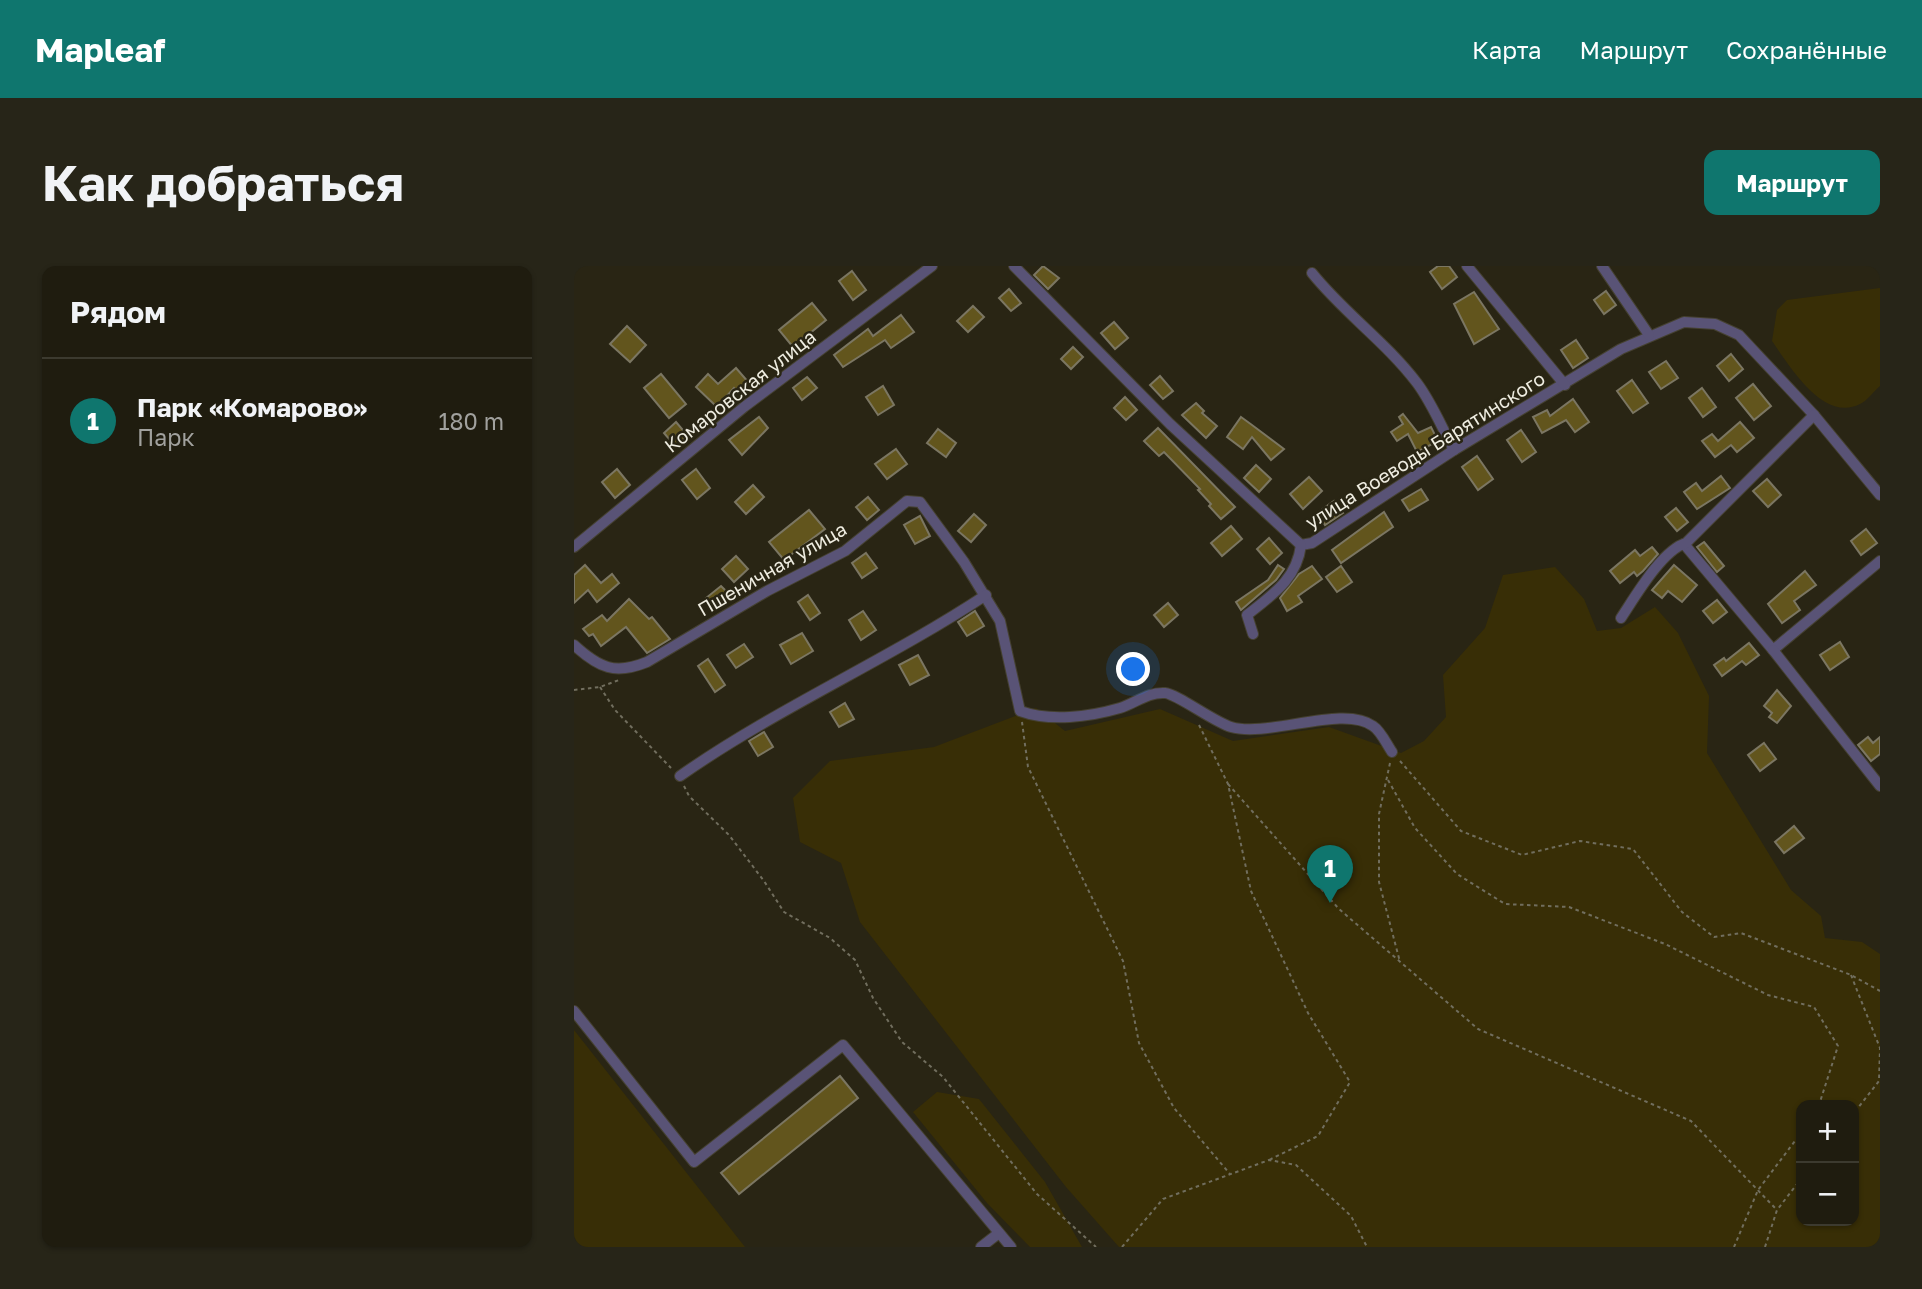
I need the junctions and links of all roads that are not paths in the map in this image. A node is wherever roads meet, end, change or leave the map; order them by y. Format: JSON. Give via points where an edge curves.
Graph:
{"nodes":[{"id":1,"x":932,"y":266,"type":"edge"},
{"id":2,"x":1014,"y":266,"type":"edge"},
{"id":3,"x":1467,"y":266,"type":"edge"},
{"id":4,"x":1602,"y":266,"type":"edge"},
{"id":5,"x":1312,"y":273,"type":"dead end"},
{"id":6,"x":1649,"y":335,"type":"junction"},
{"id":7,"x":1565,"y":385,"type":"junction"},
{"id":8,"x":1814,"y":415,"type":"junction"},
{"id":9,"x":1454,"y":450,"type":"junction"},
{"id":10,"x":1880,"y":495,"type":"edge"},
{"id":11,"x":1684,"y":544,"type":"junction"},
{"id":12,"x":1301,"y":545,"type":"junction"},
{"id":13,"x":574,"y":547,"type":"edge"},
{"id":14,"x":1880,"y":561,"type":"edge"},
{"id":15,"x":986,"y":595,"type":"junction"},
{"id":16,"x":1621,"y":618,"type":"dead end"},
{"id":17,"x":1253,"y":634,"type":"dead end"},
{"id":18,"x":574,"y":645,"type":"edge"},
{"id":19,"x":1773,"y":650,"type":"junction"},
{"id":20,"x":1392,"y":752,"type":"road end"},
{"id":21,"x":680,"y":776,"type":"road end"},
{"id":22,"x":1880,"y":786,"type":"edge"},
{"id":23,"x":574,"y":1011,"type":"edge"},
{"id":24,"x":999,"y":1233,"type":"junction"},
{"id":25,"x":981,"y":1247,"type":"edge"},
{"id":26,"x":1011,"y":1247,"type":"edge"}],
"edges":[{"from":1,"to":13,"type":"street","name":"Комаровская улица","via":[[744,407]]},
{"from":2,"to":12,"type":"street","name":"улица Воеводы Барятинского","via":[[1161,414]]},
{"from":3,"to":7,"type":"street"},
{"from":4,"to":6,"type":"street"},
{"from":5,"to":9,"type":"street","via":[[1417,384]]},
{"from":6,"to":7,"type":"street","name":"улица Воеводы Барятинского"},
{"from":6,"to":8,"type":"street","name":"улица Воеводы Барятинского","via":[[1685,322],[1715,324],[1739,335]]},
{"from":7,"to":9,"type":"street","name":"улица Воеводы Барятинского"},
{"from":8,"to":10,"type":"street"},
{"from":8,"to":11,"type":"street"},
{"from":9,"to":12,"type":"street","name":"улица Воеводы Барятинского","via":[[1312,543]]},
{"from":11,"to":16,"type":"street","via":[[1644,583]]},
{"from":11,"to":19,"type":"street"},
{"from":12,"to":17,"type":"street","via":[[1300,558],[1287,583],[1247,615]]},
{"from":14,"to":19,"type":"street"},
{"from":15,"to":18,"type":"street","name":"Пшеничная улица","via":[[937,522],[920,502],[907,501],[845,551],[647,662],[629,669],[608,669]]},
{"from":15,"to":20,"type":"street","name":"Пшеничная улица","via":[[1000,621],[1020,711],[1041,718],[1075,715],[1168,693],[1233,728],[1284,727],[1345,718],[1373,726]]},
{"from":15,"to":21,"type":"street","via":[[883,659],[726,744]]},
{"from":19,"to":22,"type":"street"},
{"from":23,"to":24,"type":"street","via":[[694,1162],[842,1045]]},
{"from":24,"to":25,"type":"street"},
{"from":24,"to":26,"type":"street"}]}
